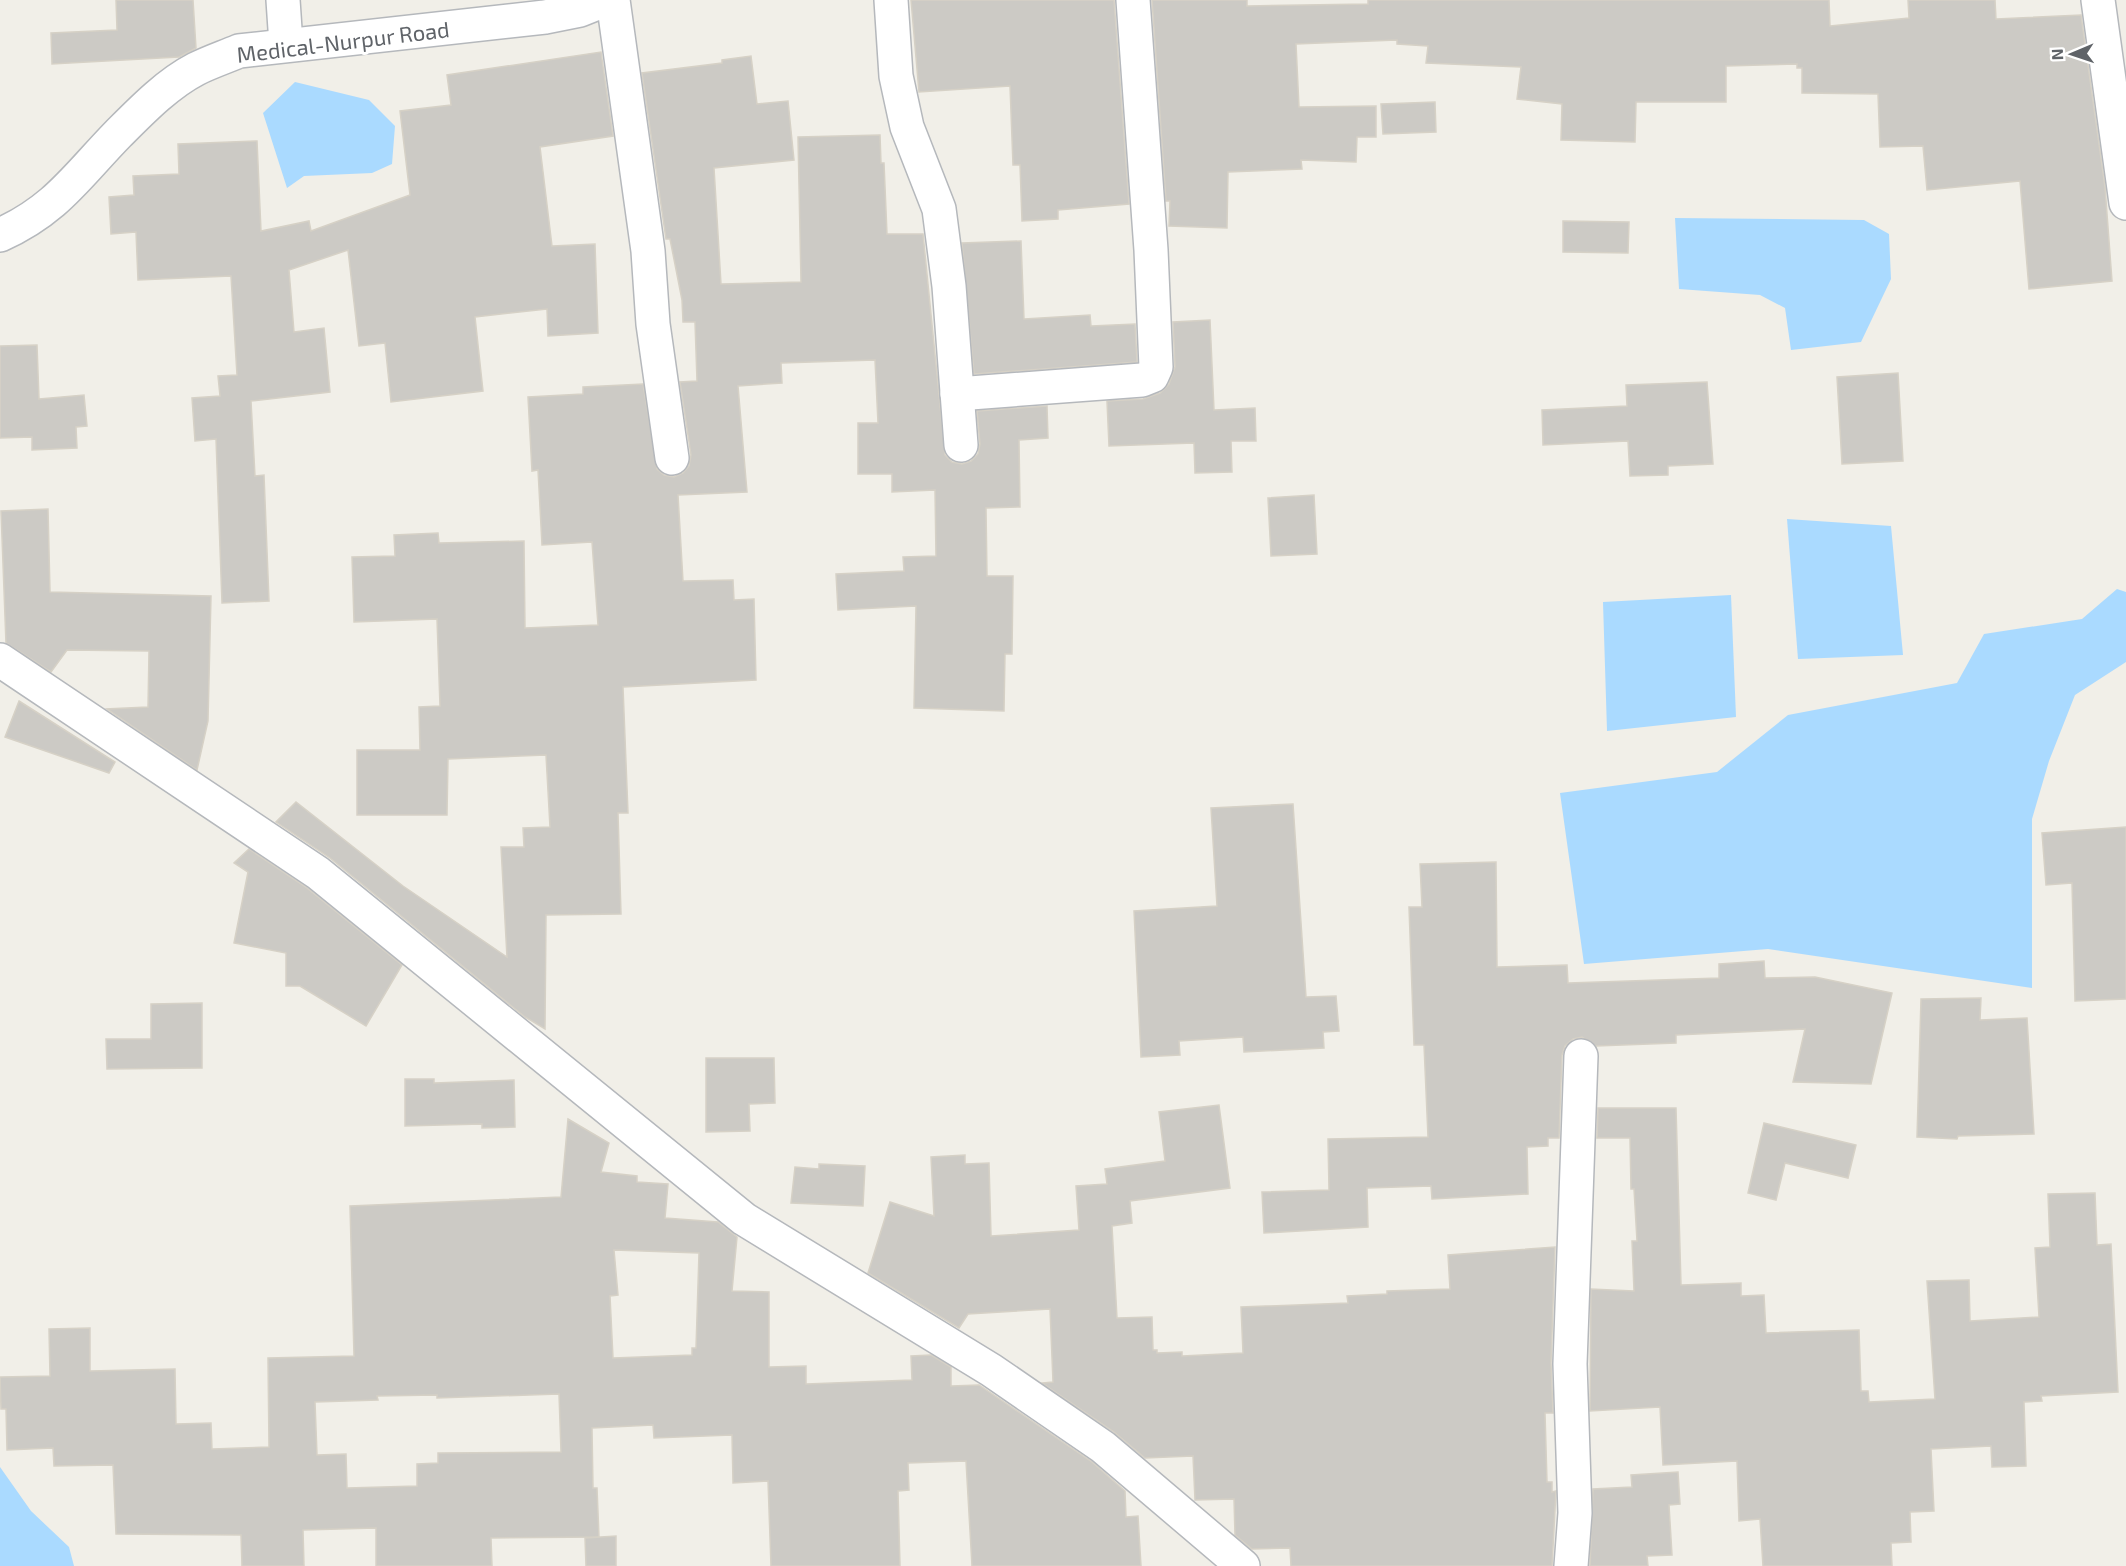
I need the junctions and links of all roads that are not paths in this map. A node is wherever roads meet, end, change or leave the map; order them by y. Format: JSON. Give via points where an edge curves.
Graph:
{"nodes":[{"id":1,"x":283,"y":0,"type":"edge"},
{"id":2,"x":605,"y":0,"type":"edge"},
{"id":3,"x":613,"y":0,"type":"edge"},
{"id":4,"x":891,"y":0,"type":"edge"},
{"id":5,"x":1133,"y":0,"type":"edge"},
{"id":6,"x":2098,"y":0,"type":"edge"},
{"id":7,"x":545,"y":8,"type":"edge"},
{"id":8,"x":286,"y":44,"type":"junction"},
{"id":9,"x":2126,"y":203,"type":"edge"},
{"id":10,"x":0,"y":235,"type":"edge"},
{"id":11,"x":957,"y":394,"type":"junction"},
{"id":12,"x":961,"y":445,"type":"dead end"},
{"id":13,"x":672,"y":458,"type":"dead end"},
{"id":14,"x":0,"y":660,"type":"edge"},
{"id":15,"x":1581,"y":1056,"type":"dead end"},
{"id":16,"x":1243,"y":1566,"type":"edge"},
{"id":17,"x":1572,"y":1566,"type":"edge"}],
"edges":[{"from":1,"to":8,"type":"street"},
{"from":2,"to":7,"type":"street","name":"Medical-Nurpur Road","via":[[580,10]]},
{"from":3,"to":13,"type":"street"},
{"from":4,"to":11,"type":"street","via":[[896,76],[907,127],[939,209]]},
{"from":5,"to":11,"type":"street","via":[[1151,250],[1156,367],[1152,376],[1143,380]]},
{"from":6,"to":9,"type":"street"},
{"from":7,"to":8,"type":"street","name":"Medical-Nurpur Road"},
{"from":8,"to":10,"type":"street","name":"Medical-Nurpur Road","via":[[239,51],[195,69],[158,96],[118,134],[58,200]]},
{"from":11,"to":12,"type":"street"},
{"from":14,"to":16,"type":"street","via":[[318,873],[744,1219],[991,1370],[1103,1447]]},
{"from":15,"to":17,"type":"street","via":[[1570,1364],[1575,1513]]}]}
